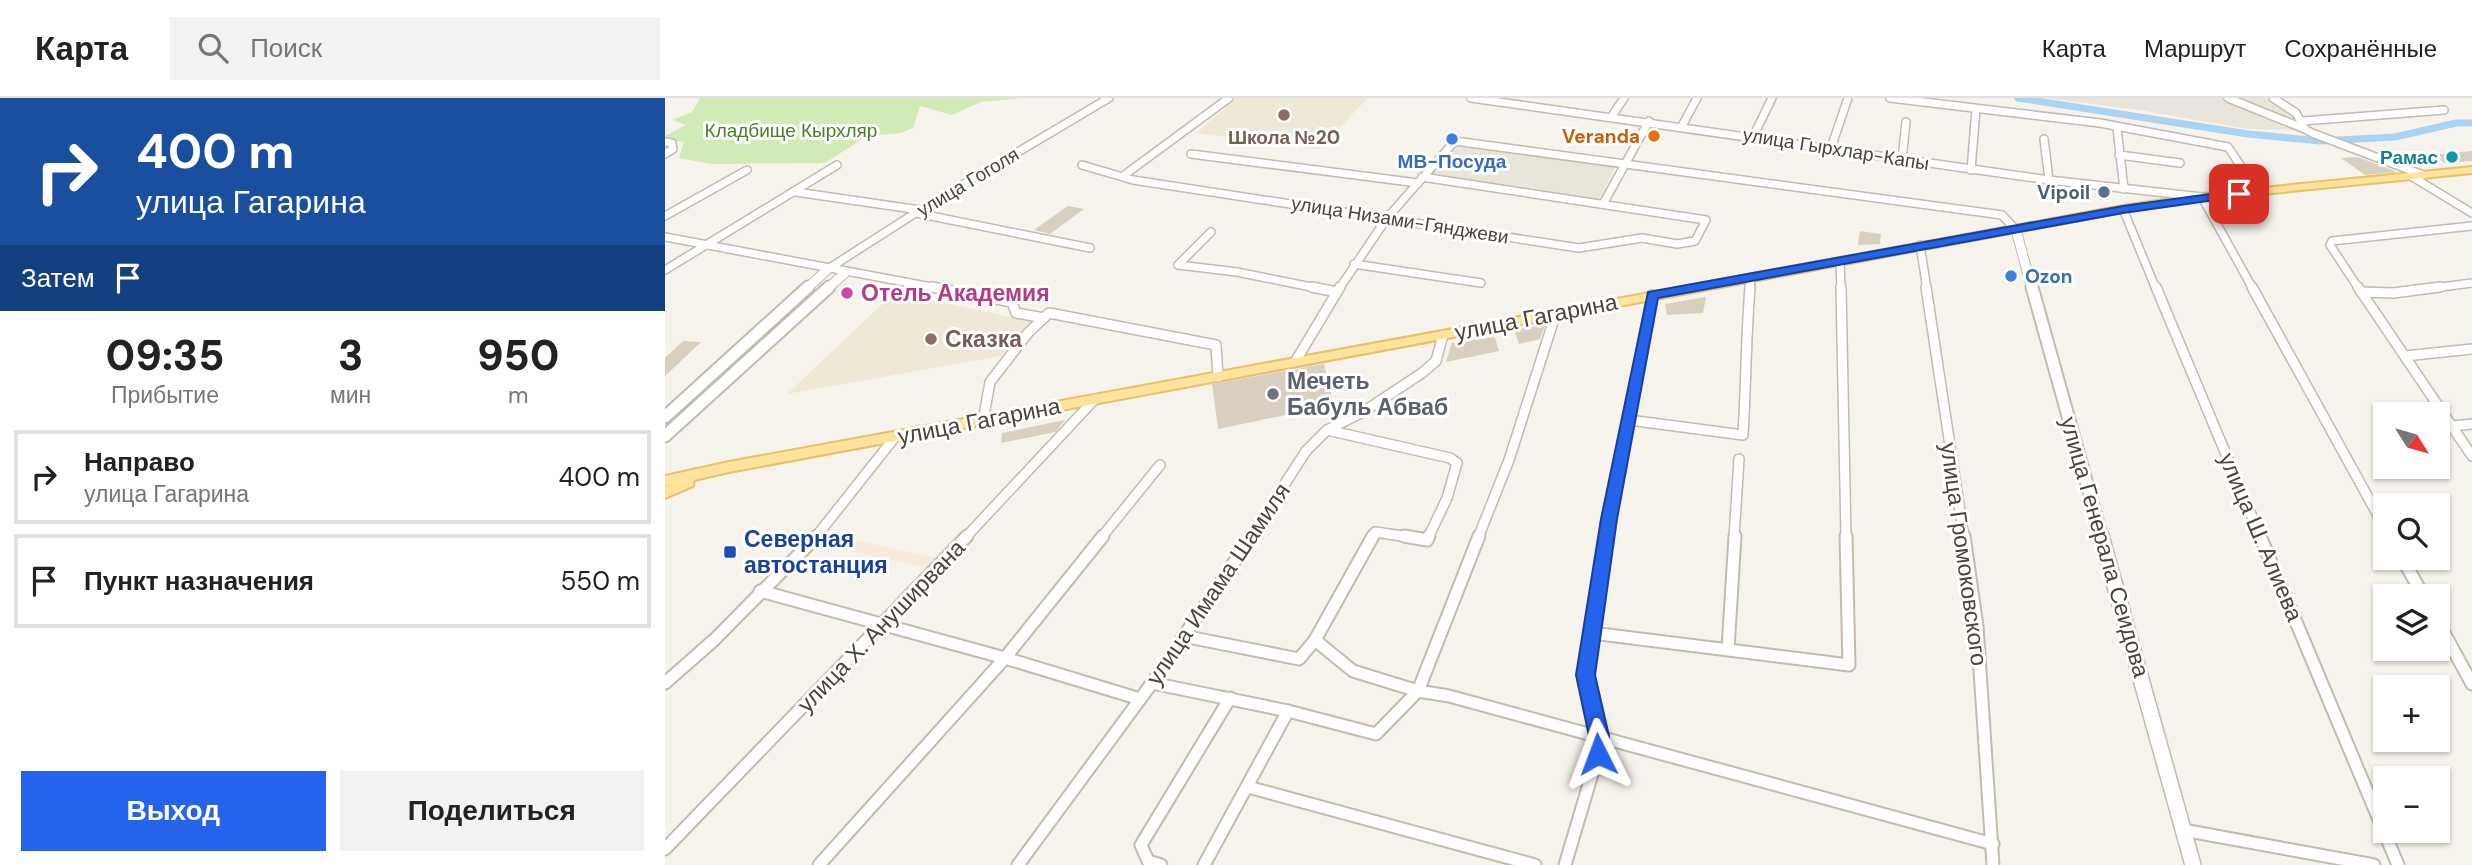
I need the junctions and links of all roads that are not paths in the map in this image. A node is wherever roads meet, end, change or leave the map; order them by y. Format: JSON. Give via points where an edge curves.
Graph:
{"nodes":[{"id":1,"x":1109,"y":98,"type":"edge"},
{"id":2,"x":1229,"y":98,"type":"edge"},
{"id":3,"x":1471,"y":98,"type":"edge"},
{"id":4,"x":1478,"y":98,"type":"edge"},
{"id":5,"x":1550,"y":98,"type":"edge"},
{"id":6,"x":1624,"y":98,"type":"edge"},
{"id":7,"x":1697,"y":98,"type":"edge"},
{"id":8,"x":1772,"y":98,"type":"edge"},
{"id":9,"x":1848,"y":98,"type":"edge"},
{"id":10,"x":1891,"y":98,"type":"edge"},
{"id":11,"x":2228,"y":98,"type":"edge"},
{"id":12,"x":2273,"y":98,"type":"edge"},
{"id":13,"x":1544,"y":107,"type":"junction"},
{"id":14,"x":1976,"y":109,"type":"junction"},
{"id":15,"x":2444,"y":110,"type":"dead end"},
{"id":16,"x":1612,"y":116,"type":"junction"},
{"id":17,"x":1649,"y":121,"type":"junction"},
{"id":18,"x":2302,"y":121,"type":"junction"},
{"id":19,"x":1906,"y":122,"type":"dead end"},
{"id":20,"x":1682,"y":126,"type":"junction"},
{"id":21,"x":2117,"y":128,"type":"junction"},
{"id":22,"x":2305,"y":129,"type":"junction"},
{"id":23,"x":1753,"y":137,"type":"junction"},
{"id":24,"x":2044,"y":139,"type":"dead end"},
{"id":25,"x":665,"y":142,"type":"edge"},
{"id":26,"x":1831,"y":148,"type":"junction"},
{"id":27,"x":665,"y":154,"type":"edge"},
{"id":28,"x":1191,"y":154,"type":"dead end"},
{"id":29,"x":2119,"y":155,"type":"junction"},
{"id":30,"x":1902,"y":159,"type":"junction"},
{"id":31,"x":2180,"y":163,"type":"dead end"},
{"id":32,"x":1626,"y":164,"type":"junction"},
{"id":33,"x":837,"y":165,"type":"dead end"},
{"id":34,"x":1083,"y":165,"type":"dead end"},
{"id":35,"x":747,"y":170,"type":"dead end"},
{"id":36,"x":1971,"y":170,"type":"junction"},
{"id":37,"x":2472,"y":170,"type":"edge"},
{"id":38,"x":2417,"y":175,"type":"junction"},
{"id":39,"x":1123,"y":176,"type":"junction"},
{"id":40,"x":1420,"y":180,"type":"junction"},
{"id":41,"x":2049,"y":180,"type":"junction"},
{"id":42,"x":2125,"y":189,"type":"junction"},
{"id":43,"x":796,"y":192,"type":"junction"},
{"id":44,"x":2259,"y":192,"type":"junction"},
{"id":45,"x":2201,"y":198,"type":"junction"},
{"id":46,"x":1603,"y":204,"type":"junction"},
{"id":47,"x":2123,"y":209,"type":"junction"},
{"id":48,"x":918,"y":212,"type":"junction"},
{"id":49,"x":2472,"y":213,"type":"edge"},
{"id":50,"x":665,"y":216,"type":"edge"},
{"id":51,"x":1387,"y":218,"type":"junction"},
{"id":52,"x":2472,"y":226,"type":"edge"},
{"id":53,"x":2016,"y":230,"type":"junction"},
{"id":54,"x":1211,"y":232,"type":"dead end"},
{"id":55,"x":665,"y":237,"type":"edge"},
{"id":56,"x":706,"y":245,"type":"junction"},
{"id":57,"x":1920,"y":245,"type":"junction"},
{"id":58,"x":1090,"y":248,"type":"dead end"},
{"id":59,"x":1840,"y":261,"type":"junction"},
{"id":60,"x":1354,"y":264,"type":"junction"},
{"id":61,"x":828,"y":269,"type":"junction"},
{"id":62,"x":665,"y":270,"type":"edge"},
{"id":63,"x":846,"y":272,"type":"junction"},
{"id":64,"x":1751,"y":278,"type":"junction"},
{"id":65,"x":1481,"y":283,"type":"dead end"},
{"id":66,"x":2472,"y":284,"type":"edge"},
{"id":67,"x":1337,"y":292,"type":"junction"},
{"id":68,"x":2361,"y":292,"type":"junction"},
{"id":69,"x":1652,"y":295,"type":"junction"},
{"id":70,"x":1556,"y":313,"type":"junction"},
{"id":71,"x":1047,"y":316,"type":"junction"},
{"id":72,"x":1443,"y":335,"type":"junction"},
{"id":73,"x":2472,"y":349,"type":"edge"},
{"id":74,"x":2405,"y":356,"type":"junction"},
{"id":75,"x":1295,"y":362,"type":"junction"},
{"id":76,"x":1218,"y":377,"type":"junction"},
{"id":77,"x":1095,"y":399,"type":"junction"},
{"id":78,"x":665,"y":417,"type":"edge"},
{"id":79,"x":1629,"y":420,"type":"junction"},
{"id":80,"x":983,"y":421,"type":"junction"},
{"id":81,"x":2472,"y":424,"type":"edge"},
{"id":82,"x":2453,"y":426,"type":"junction"},
{"id":83,"x":1327,"y":430,"type":"junction"},
{"id":84,"x":665,"y":436,"type":"edge"},
{"id":85,"x":895,"y":438,"type":"junction"},
{"id":86,"x":2472,"y":456,"type":"edge"},
{"id":87,"x":1739,"y":459,"type":"dead end"},
{"id":88,"x":1160,"y":465,"type":"dead end"},
{"id":89,"x":729,"y":467,"type":"junction"},
{"id":90,"x":665,"y":481,"type":"edge"},
{"id":91,"x":665,"y":493,"type":"edge"},
{"id":92,"x":2373,"y":506,"type":"edge"},
{"id":93,"x":760,"y":591,"type":"junction"},
{"id":94,"x":884,"y":625,"type":"junction"},
{"id":95,"x":1592,"y":633,"type":"junction"},
{"id":96,"x":1183,"y":636,"type":"junction"},
{"id":97,"x":1315,"y":640,"type":"junction"},
{"id":98,"x":2450,"y":644,"type":"edge"},
{"id":99,"x":1728,"y":649,"type":"junction"},
{"id":100,"x":1005,"y":658,"type":"junction"},
{"id":101,"x":665,"y":683,"type":"edge"},
{"id":102,"x":1152,"y":683,"type":"junction"},
{"id":103,"x":2472,"y":684,"type":"edge"},
{"id":104,"x":1418,"y":691,"type":"junction"},
{"id":105,"x":1230,"y":698,"type":"junction"},
{"id":106,"x":1140,"y":699,"type":"junction"},
{"id":107,"x":1288,"y":711,"type":"junction"},
{"id":108,"x":1599,"y":736,"type":"junction"},
{"id":109,"x":1248,"y":787,"type":"junction"},
{"id":110,"x":2183,"y":830,"type":"junction"},
{"id":111,"x":1993,"y":844,"type":"junction"},
{"id":112,"x":665,"y":849,"type":"edge"},
{"id":113,"x":819,"y":865,"type":"edge"},
{"id":114,"x":1018,"y":865,"type":"edge"},
{"id":115,"x":1161,"y":865,"type":"edge"},
{"id":116,"x":1204,"y":865,"type":"edge"},
{"id":117,"x":1535,"y":865,"type":"edge"},
{"id":118,"x":1565,"y":865,"type":"edge"},
{"id":119,"x":1993,"y":865,"type":"edge"},
{"id":120,"x":2193,"y":865,"type":"edge"},
{"id":121,"x":2374,"y":865,"type":"edge"},
{"id":122,"x":2398,"y":865,"type":"edge"}],
"edges":[{"from":1,"to":48,"type":"street","name":"улица Гоголя"},
{"from":2,"to":39,"type":"street"},
{"from":3,"to":4,"type":"street","name":"улица Гырхлар-Капы"},
{"from":4,"to":13,"type":"street","name":"улица Гырхлар-Капы"},
{"from":5,"to":13,"type":"street"},
{"from":6,"to":16,"type":"street"},
{"from":7,"to":20,"type":"street"},
{"from":8,"to":23,"type":"street"},
{"from":9,"to":26,"type":"street"},
{"from":10,"to":14,"type":"street"},
{"from":11,"to":22,"type":"street"},
{"from":12,"to":18,"type":"street"},
{"from":13,"to":16,"type":"street","name":"улица Гырхлар-Капы"},
{"from":14,"to":21,"type":"street"},
{"from":14,"to":36,"type":"street"},
{"from":15,"to":18,"type":"street"},
{"from":16,"to":17,"type":"street","name":"улица Гырхлар-Капы"},
{"from":17,"to":20,"type":"street","name":"улица Гырхлар-Капы"},
{"from":17,"to":32,"type":"street"},
{"from":18,"to":22,"type":"street"},
{"from":19,"to":30,"type":"street"},
{"from":20,"to":23,"type":"street","name":"улица Гырхлар-Капы"},
{"from":21,"to":29,"type":"street"},
{"from":21,"to":44,"type":"street","via":[[2228,147]]},
{"from":22,"to":38,"type":"street"},
{"from":23,"to":26,"type":"street","name":"улица Гырхлар-Капы"},
{"from":24,"to":41,"type":"street"},
{"from":25,"to":27,"type":"street","via":[[673,149]]},
{"from":26,"to":30,"type":"street","name":"улица Гырхлар-Капы"},
{"from":28,"to":40,"type":"street"},
{"from":29,"to":31,"type":"street"},
{"from":29,"to":42,"type":"street"},
{"from":30,"to":36,"type":"street","name":"улица Гырхлар-Капы"},
{"from":32,"to":40,"type":"street","via":[[1455,141]]},
{"from":32,"to":46,"type":"street"},
{"from":32,"to":53,"type":"street","via":[[2002,215]]},
{"from":33,"to":43,"type":"street"},
{"from":34,"to":39,"type":"street","name":"улица Низами-Гянджеви"},
{"from":35,"to":50,"type":"street"},
{"from":36,"to":41,"type":"street","name":"улица Гырхлар-Капы"},
{"from":37,"to":38,"type":"main road","name":"улица Гагарина"},
{"from":38,"to":44,"type":"main road","name":"улица Гагарина"},
{"from":38,"to":49,"type":"street"},
{"from":39,"to":51,"type":"street","name":"улица Низами-Гянджеви"},
{"from":40,"to":46,"type":"street"},
{"from":40,"to":51,"type":"street"},
{"from":41,"to":42,"type":"street","name":"улица Гырхлар-Капы"},
{"from":42,"to":45,"type":"street","name":"улица Гырхлар-Капы"},
{"from":43,"to":48,"type":"street"},
{"from":43,"to":56,"type":"street"},
{"from":44,"to":45,"type":"main road","name":"улица Гагарина"},
{"from":45,"to":47,"type":"main road","name":"улица Гагарина"},
{"from":45,"to":92,"type":"street"},
{"from":46,"to":51,"type":"street","name":"улица Низами-Гянджеви","via":[[1706,220],[1695,241],[1677,244],[1642,238],[1579,248]]},
{"from":47,"to":53,"type":"main road","name":"улица Гагарина"},
{"from":47,"to":122,"type":"street","name":"улица Ш. Алиева"},
{"from":48,"to":58,"type":"street"},
{"from":48,"to":61,"type":"street","name":"улица Гоголя"},
{"from":51,"to":60,"type":"street"},
{"from":52,"to":68,"type":"street","via":[[2332,241],[2330,245]]},
{"from":53,"to":57,"type":"main road","name":"улица Гагарина"},
{"from":53,"to":110,"type":"street","name":"улица Генерала Сеидова"},
{"from":54,"to":67,"type":"street","via":[[1178,265]]},
{"from":55,"to":56,"type":"street"},
{"from":56,"to":61,"type":"street"},
{"from":56,"to":62,"type":"street"},
{"from":57,"to":59,"type":"main road","name":"улица Гагарина"},
{"from":57,"to":111,"type":"street","name":"улица Громоковского","via":[[1977,626]]},
{"from":59,"to":64,"type":"main road","name":"улица Гагарина"},
{"from":59,"to":99,"type":"street","via":[[1849,665]]},
{"from":60,"to":65,"type":"street"},
{"from":60,"to":67,"type":"street"},
{"from":61,"to":63,"type":"street"},
{"from":61,"to":78,"type":"street"},
{"from":63,"to":71,"type":"street","via":[[1012,302],[1016,313]]},
{"from":63,"to":84,"type":"street"},
{"from":64,"to":69,"type":"main road","name":"улица Гагарина"},
{"from":64,"to":79,"type":"street","via":[[1743,435]]},
{"from":66,"to":68,"type":"street"},
{"from":67,"to":75,"type":"street"},
{"from":68,"to":74,"type":"street"},
{"from":69,"to":70,"type":"main road","name":"улица Гагарина"},
{"from":69,"to":79,"type":"street"},
{"from":70,"to":72,"type":"main road","name":"улица Гагарина"},
{"from":70,"to":104,"type":"street","via":[[1509,460]]},
{"from":71,"to":76,"type":"street","via":[[1205,341],[1216,345]]},
{"from":71,"to":80,"type":"street","via":[[990,382]]},
{"from":72,"to":75,"type":"main road","name":"улица Гагарина"},
{"from":72,"to":83,"type":"street","name":"улица Имама Шамиля","via":[[1436,361],[1422,373]]},
{"from":73,"to":74,"type":"street"},
{"from":74,"to":82,"type":"street"},
{"from":75,"to":76,"type":"main road","name":"улица Гагарина"},
{"from":76,"to":77,"type":"main road","name":"улица Гагарина"},
{"from":77,"to":80,"type":"main road","name":"улица Гагарина"},
{"from":77,"to":94,"type":"street","name":"улица Х. Ануширвана"},
{"from":79,"to":95,"type":"street"},
{"from":80,"to":85,"type":"main road","name":"улица Гагарина"},
{"from":81,"to":82,"type":"street"},
{"from":82,"to":86,"type":"street"},
{"from":83,"to":96,"type":"street","name":"улица Имама Шамиля","via":[[1306,451]]},
{"from":83,"to":97,"type":"street","via":[[1457,463],[1427,540],[1375,532]]},
{"from":85,"to":89,"type":"main road","name":"улица Гагарина"},
{"from":85,"to":93,"type":"street","via":[[826,527]]},
{"from":87,"to":99,"type":"street"},
{"from":88,"to":100,"type":"street"},
{"from":89,"to":90,"type":"main road","name":"улица Гагарина"},
{"from":89,"to":91,"type":"main road","name":"улица Гагарина"},
{"from":93,"to":94,"type":"street"},
{"from":93,"to":101,"type":"street"},
{"from":94,"to":100,"type":"street"},
{"from":94,"to":112,"type":"street","name":"улица Х. Ануширвана"},
{"from":95,"to":99,"type":"street"},
{"from":95,"to":108,"type":"street","via":[[1585,675]]},
{"from":96,"to":97,"type":"street","via":[[1299,659]]},
{"from":96,"to":102,"type":"street","name":"улица Имама Шамиля"},
{"from":97,"to":104,"type":"street","via":[[1353,671]]},
{"from":98,"to":103,"type":"street"},
{"from":100,"to":106,"type":"street"},
{"from":100,"to":113,"type":"street"},
{"from":102,"to":105,"type":"street"},
{"from":102,"to":106,"type":"street","name":"улица Имама Шамиля"},
{"from":104,"to":107,"type":"street","via":[[1376,734]]},
{"from":104,"to":108,"type":"street"},
{"from":105,"to":107,"type":"street"},
{"from":105,"to":115,"type":"street","via":[[1141,845],[1149,861]]},
{"from":106,"to":114,"type":"street","name":"улица Имама Шамиля"},
{"from":107,"to":109,"type":"street"},
{"from":108,"to":111,"type":"street"},
{"from":108,"to":118,"type":"street","via":[[1598,754]]},
{"from":109,"to":116,"type":"street"},
{"from":109,"to":117,"type":"street"},
{"from":110,"to":120,"type":"street","name":"улица Генерала Сеидова"},
{"from":110,"to":121,"type":"street"},
{"from":111,"to":119,"type":"street","name":"улица Громоковского"}]}
